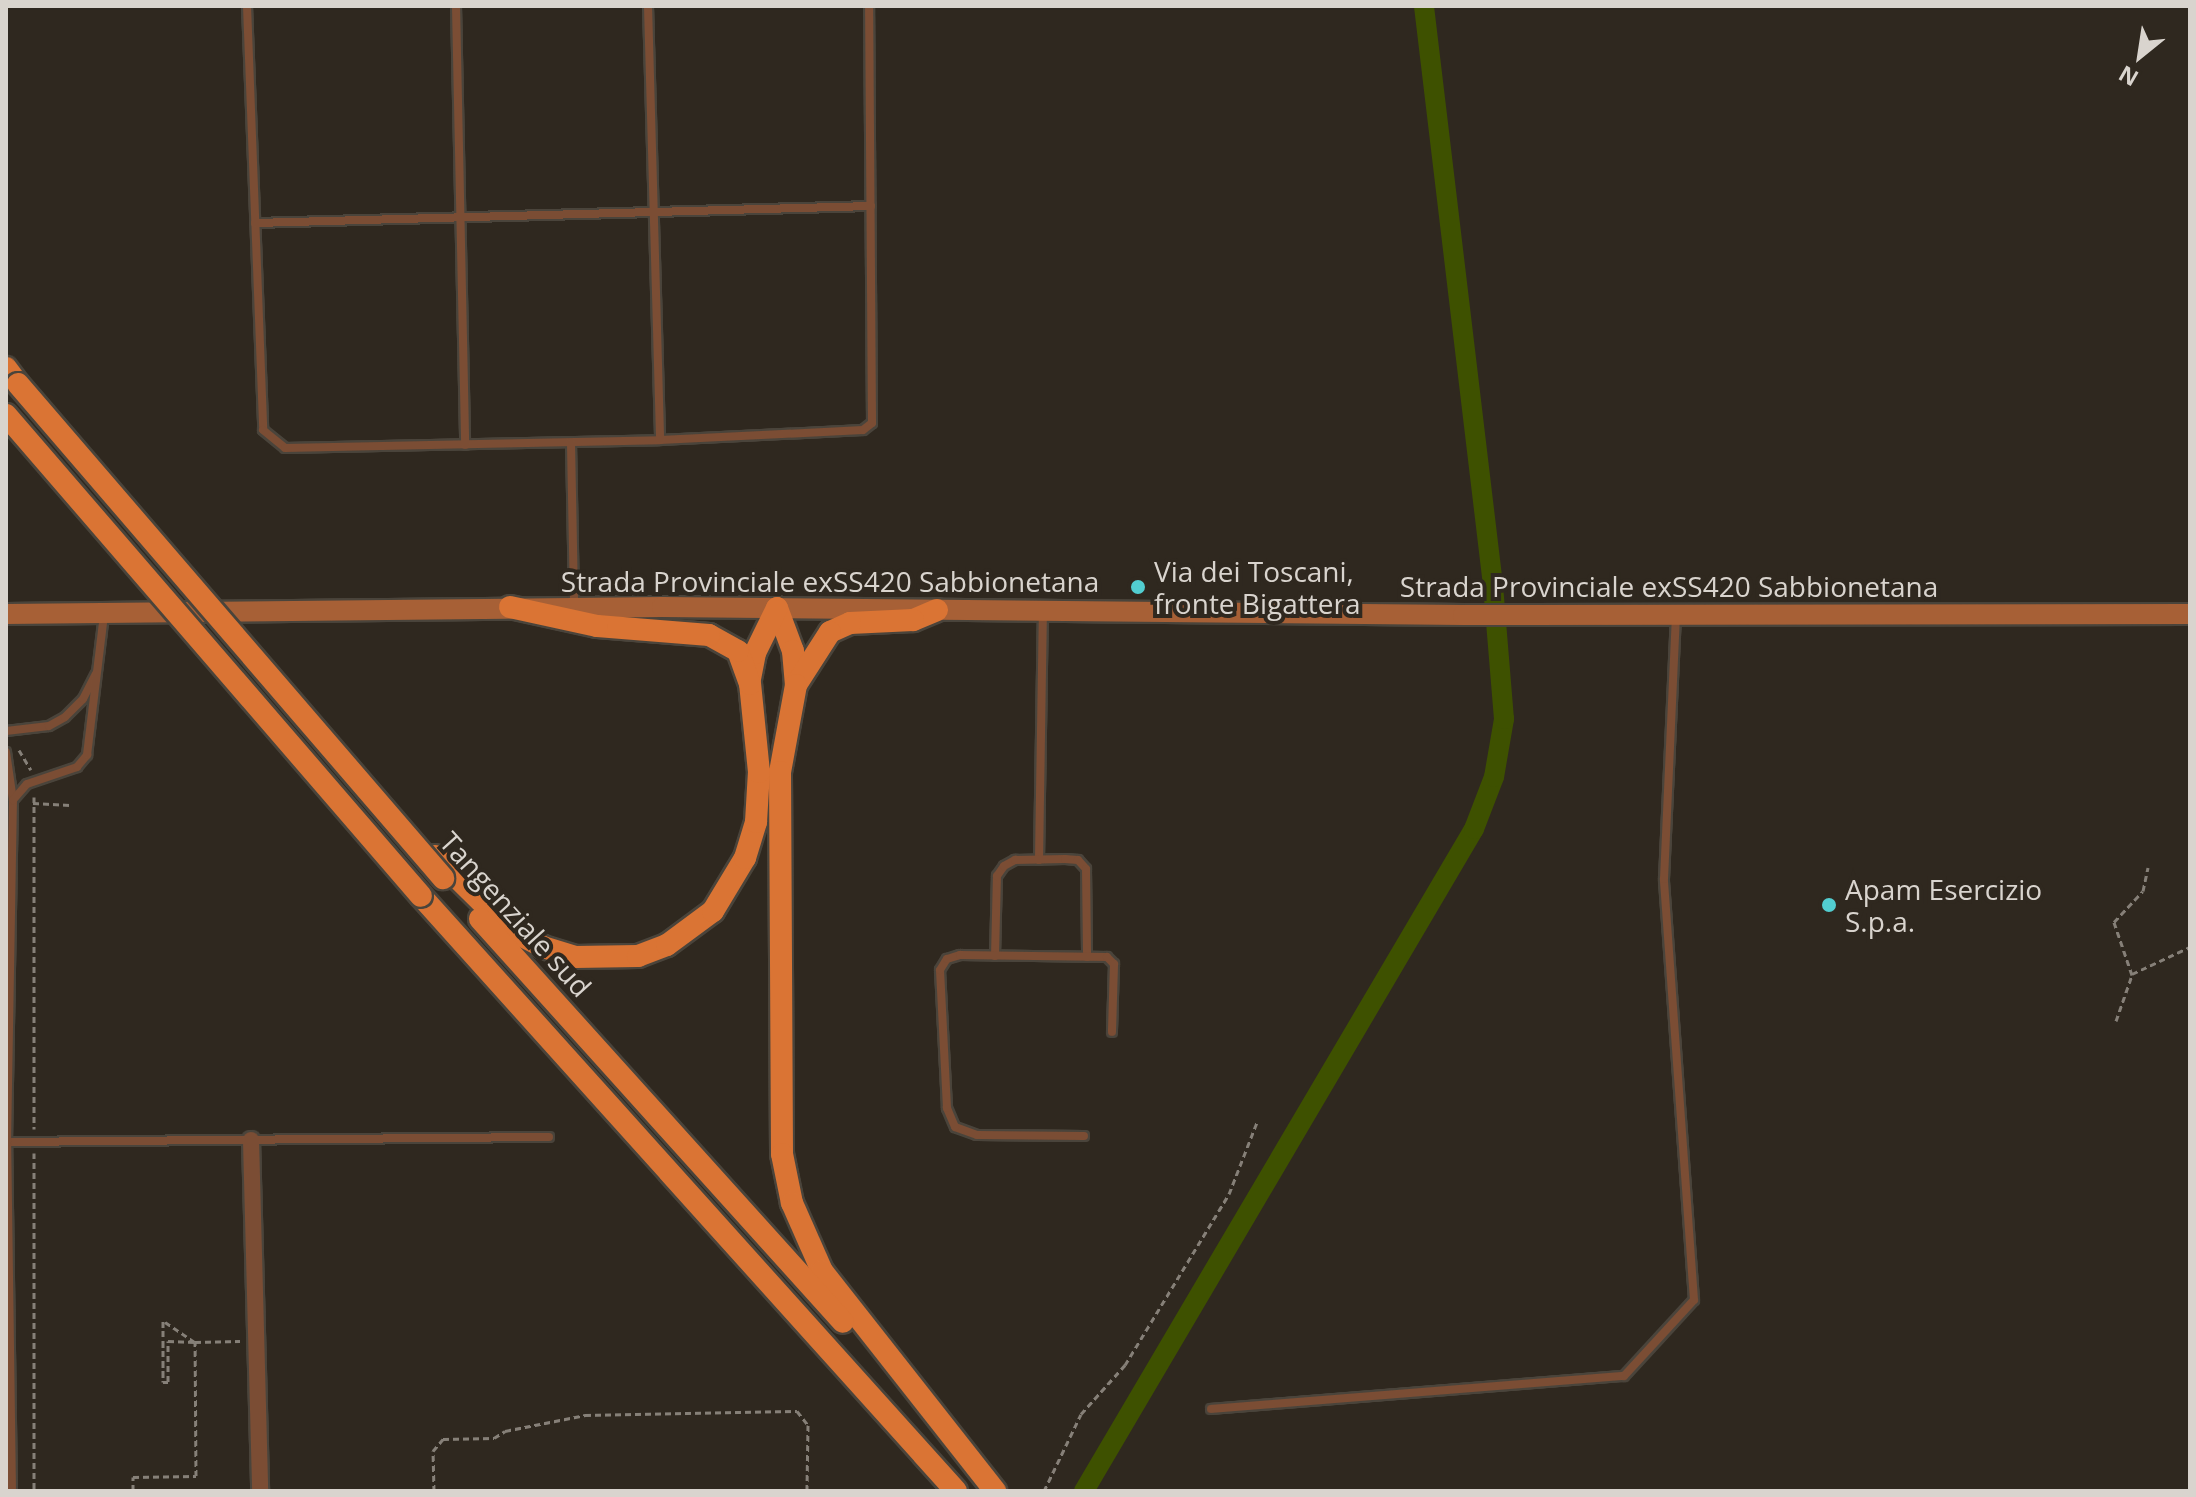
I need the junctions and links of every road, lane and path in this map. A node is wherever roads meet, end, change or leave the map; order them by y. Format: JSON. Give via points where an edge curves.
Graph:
{"nodes":[{"id":1,"x":247,"y":6,"type":"edge"},
{"id":2,"x":456,"y":6,"type":"edge"},
{"id":3,"x":648,"y":6,"type":"edge"},
{"id":4,"x":869,"y":6,"type":"edge"},
{"id":5,"x":871,"y":206,"type":"junction"},
{"id":6,"x":654,"y":212,"type":"junction"},
{"id":7,"x":460,"y":217,"type":"junction"},
{"id":8,"x":255,"y":223,"type":"junction"},
{"id":9,"x":12,"y":376,"type":"edge"},
{"id":10,"x":6,"y":415,"type":"edge"},
{"id":11,"x":660,"y":440,"type":"junction"},
{"id":12,"x":571,"y":443,"type":"junction"},
{"id":13,"x":465,"y":445,"type":"junction"},
{"id":14,"x":510,"y":607,"type":"junction"},
{"id":15,"x":574,"y":607,"type":"junction"},
{"id":16,"x":777,"y":608,"type":"junction"},
{"id":17,"x":937,"y":610,"type":"junction"},
{"id":18,"x":1043,"y":611,"type":"junction"},
{"id":19,"x":1676,"y":613,"type":"junction"},
{"id":20,"x":6,"y":614,"type":"edge"},
{"id":21,"x":104,"y":614,"type":"junction"},
{"id":22,"x":2190,"y":614,"type":"edge"},
{"id":23,"x":97,"y":672,"type":"junction"},
{"id":24,"x":750,"y":684,"type":"junction"},
{"id":25,"x":796,"y":685,"type":"junction"},
{"id":26,"x":6,"y":731,"type":"edge"},
{"id":27,"x":17,"y":747,"type":"dead end"},
{"id":28,"x":6,"y":752,"type":"edge"},
{"id":29,"x":8,"y":778,"type":"edge"},
{"id":30,"x":34,"y":782,"type":"junction"},
{"id":31,"x":13,"y":800,"type":"junction"},
{"id":32,"x":33,"y":803,"type":"junction"},
{"id":33,"x":70,"y":805,"type":"dead end"},
{"id":34,"x":1039,"y":860,"type":"junction"},
{"id":35,"x":2148,"y":868,"type":"dead end"},
{"id":36,"x":8,"y":875,"type":"edge"},
{"id":37,"x":446,"y":875,"type":"junction"},
{"id":38,"x":2190,"y":947,"type":"edge"},
{"id":39,"x":995,"y":956,"type":"junction"},
{"id":40,"x":1087,"y":957,"type":"junction"},
{"id":41,"x":2132,"y":975,"type":"junction"},
{"id":42,"x":2116,"y":1021,"type":"dead end"},
{"id":43,"x":1112,"y":1032,"type":"dead end"},
{"id":44,"x":1257,"y":1122,"type":"dead end"},
{"id":45,"x":1084,"y":1136,"type":"dead end"},
{"id":46,"x":549,"y":1137,"type":"dead end"},
{"id":47,"x":251,"y":1140,"type":"junction"},
{"id":48,"x":34,"y":1141,"type":"junction"},
{"id":49,"x":6,"y":1142,"type":"edge"},
{"id":50,"x":256,"y":1341,"type":"junction"},
{"id":51,"x":195,"y":1342,"type":"junction"},
{"id":52,"x":1211,"y":1409,"type":"dead end"},
{"id":53,"x":12,"y":1491,"type":"edge"},
{"id":54,"x":34,"y":1491,"type":"edge"},
{"id":55,"x":133,"y":1491,"type":"edge"},
{"id":56,"x":260,"y":1491,"type":"edge"},
{"id":57,"x":434,"y":1491,"type":"edge"},
{"id":58,"x":807,"y":1491,"type":"edge"},
{"id":59,"x":956,"y":1491,"type":"edge"},
{"id":60,"x":993,"y":1491,"type":"edge"},
{"id":61,"x":1044,"y":1491,"type":"edge"}],
"edges":[{"from":1,"to":8,"type":"lane"},
{"from":2,"to":7,"type":"lane"},
{"from":3,"to":6,"type":"lane"},
{"from":4,"to":5,"type":"lane"},
{"from":5,"to":6,"type":"lane"},
{"from":5,"to":11,"type":"lane","via":[[872,423],[863,430]]},
{"from":6,"to":7,"type":"lane"},
{"from":6,"to":11,"type":"lane"},
{"from":7,"to":8,"type":"lane"},
{"from":7,"to":13,"type":"lane"},
{"from":8,"to":13,"type":"lane","via":[[263,430],[285,448]]},
{"from":9,"to":37,"type":"highway","name":"Tangenziale sud","bridge":true,"via":[[269,681]]},
{"from":10,"to":59,"type":"highway","name":"Tangenziale sud","bridge":true,"via":[[421,896]]},
{"from":11,"to":12,"type":"lane"},
{"from":12,"to":13,"type":"lane"},
{"from":12,"to":15,"type":"lane"},
{"from":14,"to":15,"type":"main road","name":"Strada Provinciale exSS420 Sabbionetana"},
{"from":14,"to":21,"type":"main road","name":"Strada Provinciale exSS420 Sabbionetana"},
{"from":14,"to":24,"type":"highway","via":[[597,626],[709,635],[738,651]]},
{"from":15,"to":16,"type":"main road","name":"Strada Provinciale exSS420 Sabbionetana"},
{"from":16,"to":17,"type":"main road","name":"Strada Provinciale exSS420 Sabbionetana"},
{"from":16,"to":24,"type":"highway","via":[[755,653]]},
{"from":16,"to":25,"type":"highway","via":[[793,651]]},
{"from":17,"to":18,"type":"main road","name":"Strada Provinciale exSS420 Sabbionetana"},
{"from":17,"to":25,"type":"highway","via":[[913,620],[850,623],[830,632]]},
{"from":18,"to":19,"type":"main road","name":"Strada Provinciale exSS420 Sabbionetana"},
{"from":18,"to":34,"type":"lane"},
{"from":19,"to":22,"type":"main road","name":"Strada Provinciale exSS420 Sabbionetana"},
{"from":19,"to":52,"type":"lane","via":[[1664,879],[1694,1300],[1624,1376]]},
{"from":20,"to":21,"type":"main road","name":"Strada Provinciale exSS420 Sabbionetana"},
{"from":21,"to":23,"type":"lane"},
{"from":23,"to":26,"type":"lane","via":[[83,699],[65,717],[49,726]]},
{"from":23,"to":30,"type":"lane","via":[[97,711],[87,755],[77,767]]},
{"from":24,"to":37,"type":"highway","via":[[759,772],[756,822],[745,858],[713,911],[667,945],[638,956],[605,959],[543,947],[510,930]]},
{"from":25,"to":60,"type":"highway","via":[[780,772],[782,1154],[792,1203],[822,1271]]},
{"from":27,"to":30,"type":"path","via":[[30,761]]},
{"from":28,"to":29,"type":"lane"},
{"from":29,"to":31,"type":"lane"},
{"from":30,"to":31,"type":"lane"},
{"from":30,"to":32,"type":"path"},
{"from":31,"to":36,"type":"lane"},
{"from":32,"to":33,"type":"path"},
{"from":32,"to":48,"type":"path"},
{"from":34,"to":39,"type":"lane","via":[[1015,860],[997,876]]},
{"from":34,"to":40,"type":"lane","via":[[1078,860],[1086,869]]},
{"from":35,"to":41,"type":"path","via":[[2143,891],[2114,922]]},
{"from":36,"to":49,"type":"lane"},
{"from":37,"to":60,"type":"highway","name":"Tangenziale sud"},
{"from":38,"to":41,"type":"path"},
{"from":39,"to":40,"type":"lane"},
{"from":39,"to":45,"type":"lane","via":[[960,955],[947,959],[940,970],[950,1118],[955,1127],[977,1135]]},
{"from":40,"to":43,"type":"lane","via":[[1107,957],[1114,964]]},
{"from":41,"to":42,"type":"path"},
{"from":44,"to":61,"type":"path","via":[[1229,1194],[1125,1365],[1081,1414]]},
{"from":46,"to":47,"type":"lane"},
{"from":47,"to":48,"type":"lane"},
{"from":47,"to":50,"type":"street"},
{"from":48,"to":49,"type":"lane"},
{"from":48,"to":54,"type":"path"},
{"from":49,"to":53,"type":"lane"},
{"from":50,"to":51,"type":"path"},
{"from":50,"to":56,"type":"street"},
{"from":51,"to":51,"type":"path","via":[[163,1321],[163,1382],[168,1382],[168,1341]]},
{"from":51,"to":55,"type":"path","via":[[196,1476],[133,1477]]},
{"from":57,"to":58,"type":"path","via":[[433,1451],[443,1439],[494,1438],[585,1415],[797,1411],[808,1425]]}]}
